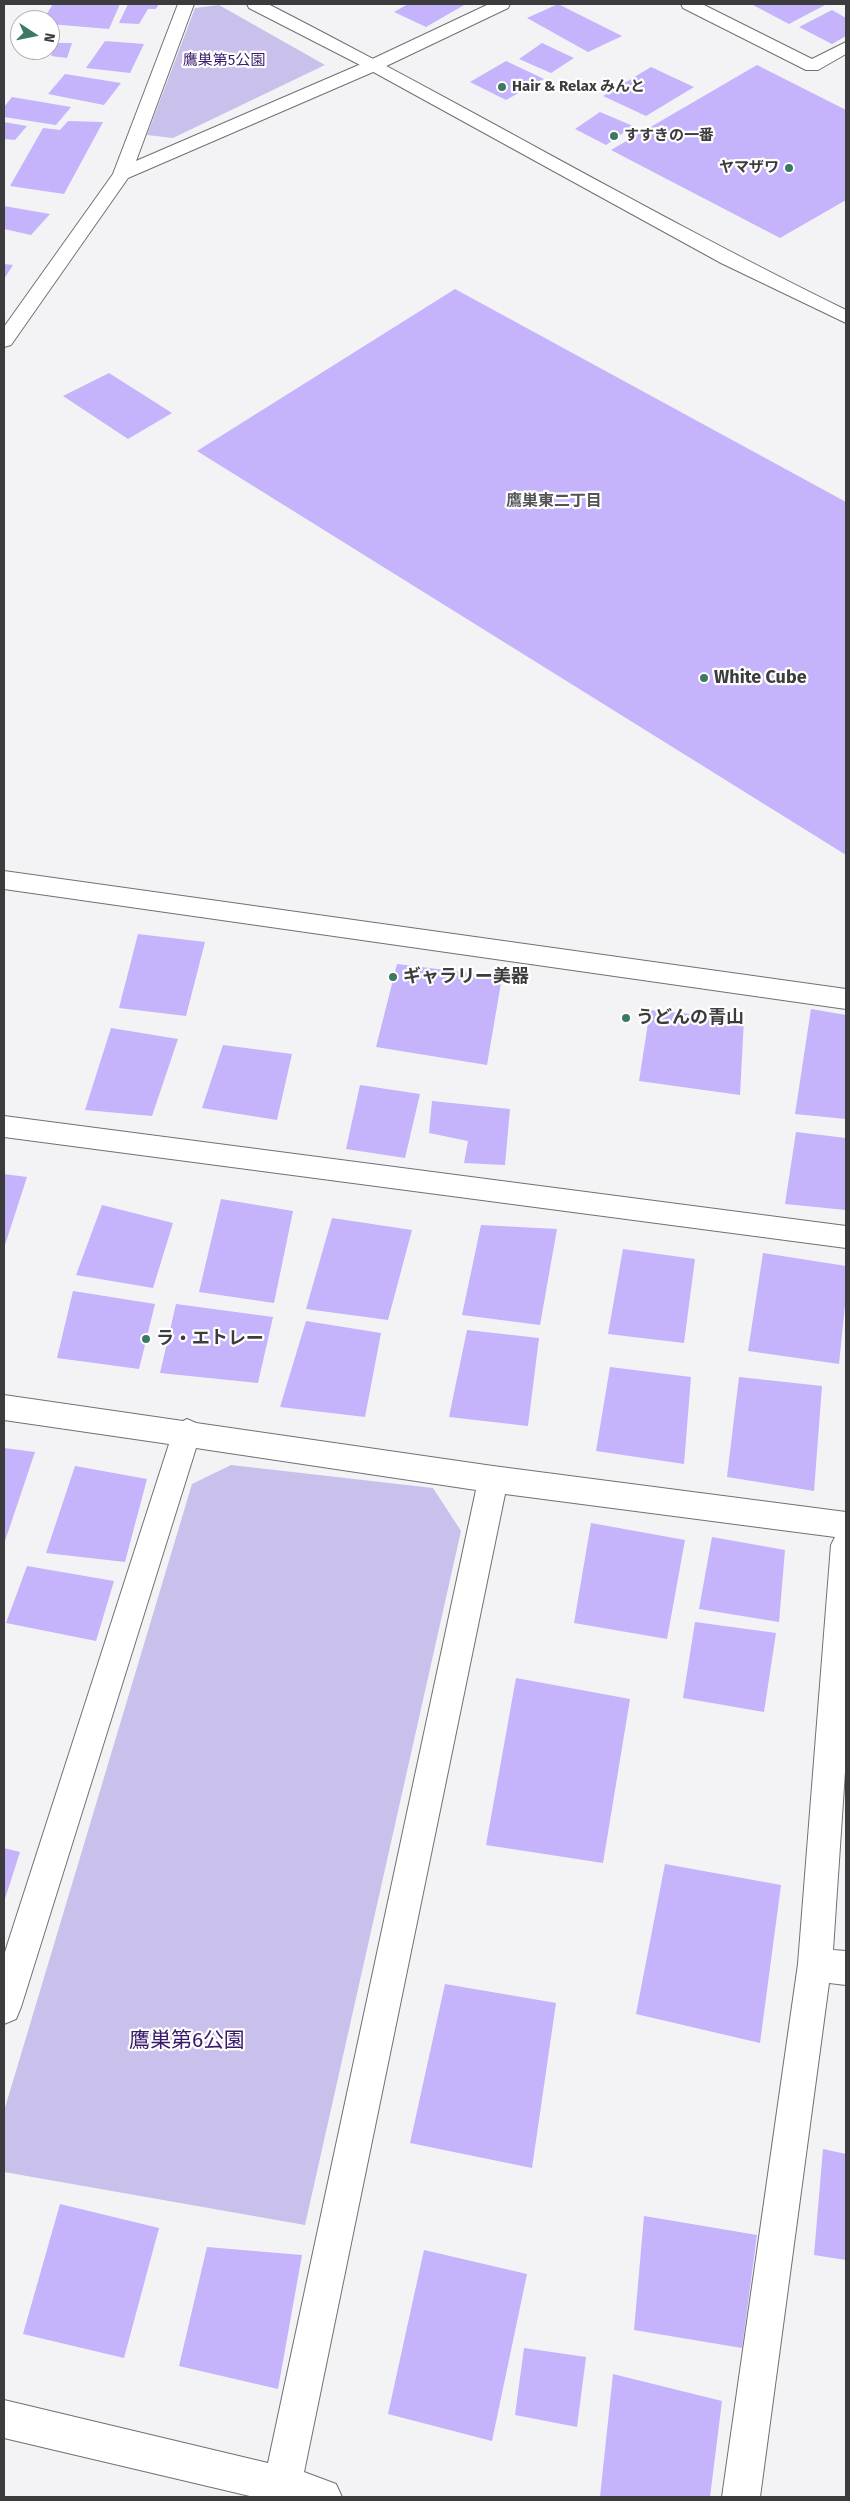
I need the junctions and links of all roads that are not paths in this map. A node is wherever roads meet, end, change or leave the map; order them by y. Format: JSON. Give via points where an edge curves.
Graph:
{"nodes":[{"id":1,"x":186,"y":4,"type":"edge"},
{"id":2,"x":255,"y":4,"type":"edge"},
{"id":3,"x":502,"y":4,"type":"edge"},
{"id":4,"x":689,"y":4,"type":"edge"},
{"id":5,"x":846,"y":47,"type":"edge"},
{"id":6,"x":374,"y":65,"type":"junction"},
{"id":7,"x":122,"y":174,"type":"junction"},
{"id":8,"x":846,"y":317,"type":"edge"},
{"id":9,"x":4,"y":341,"type":"edge"},
{"id":10,"x":4,"y":880,"type":"edge"},
{"id":11,"x":846,"y":999,"type":"edge"},
{"id":12,"x":4,"y":1126,"type":"edge"},
{"id":13,"x":846,"y":1237,"type":"edge"},
{"id":14,"x":4,"y":1406,"type":"edge"},
{"id":15,"x":187,"y":1432,"type":"junction"},
{"id":16,"x":493,"y":1479,"type":"junction"},
{"id":17,"x":846,"y":1524,"type":"edge"},
{"id":18,"x":846,"y":1545,"type":"edge"},
{"id":19,"x":831,"y":1966,"type":"edge"},
{"id":20,"x":4,"y":2007,"type":"edge"},
{"id":21,"x":4,"y":2419,"type":"edge"},
{"id":22,"x":282,"y":2485,"type":"junction"},
{"id":23,"x":322,"y":2497,"type":"edge"},
{"id":24,"x":741,"y":2497,"type":"edge"}],
"edges":[{"from":1,"to":7,"type":"street"},
{"from":2,"to":6,"type":"street"},
{"from":3,"to":6,"type":"street"},
{"from":4,"to":5,"type":"street","via":[[812,66]]},
{"from":6,"to":7,"type":"street"},
{"from":6,"to":8,"type":"street","via":[[728,259]]},
{"from":7,"to":9,"type":"street"},
{"from":10,"to":11,"type":"street"},
{"from":12,"to":13,"type":"street"},
{"from":14,"to":15,"type":"street"},
{"from":15,"to":16,"type":"street"},
{"from":15,"to":20,"type":"street"},
{"from":16,"to":17,"type":"street"},
{"from":16,"to":22,"type":"street"},
{"from":18,"to":19,"type":"street"},
{"from":19,"to":24,"type":"street"},
{"from":21,"to":22,"type":"street"},
{"from":22,"to":23,"type":"street"}]}
